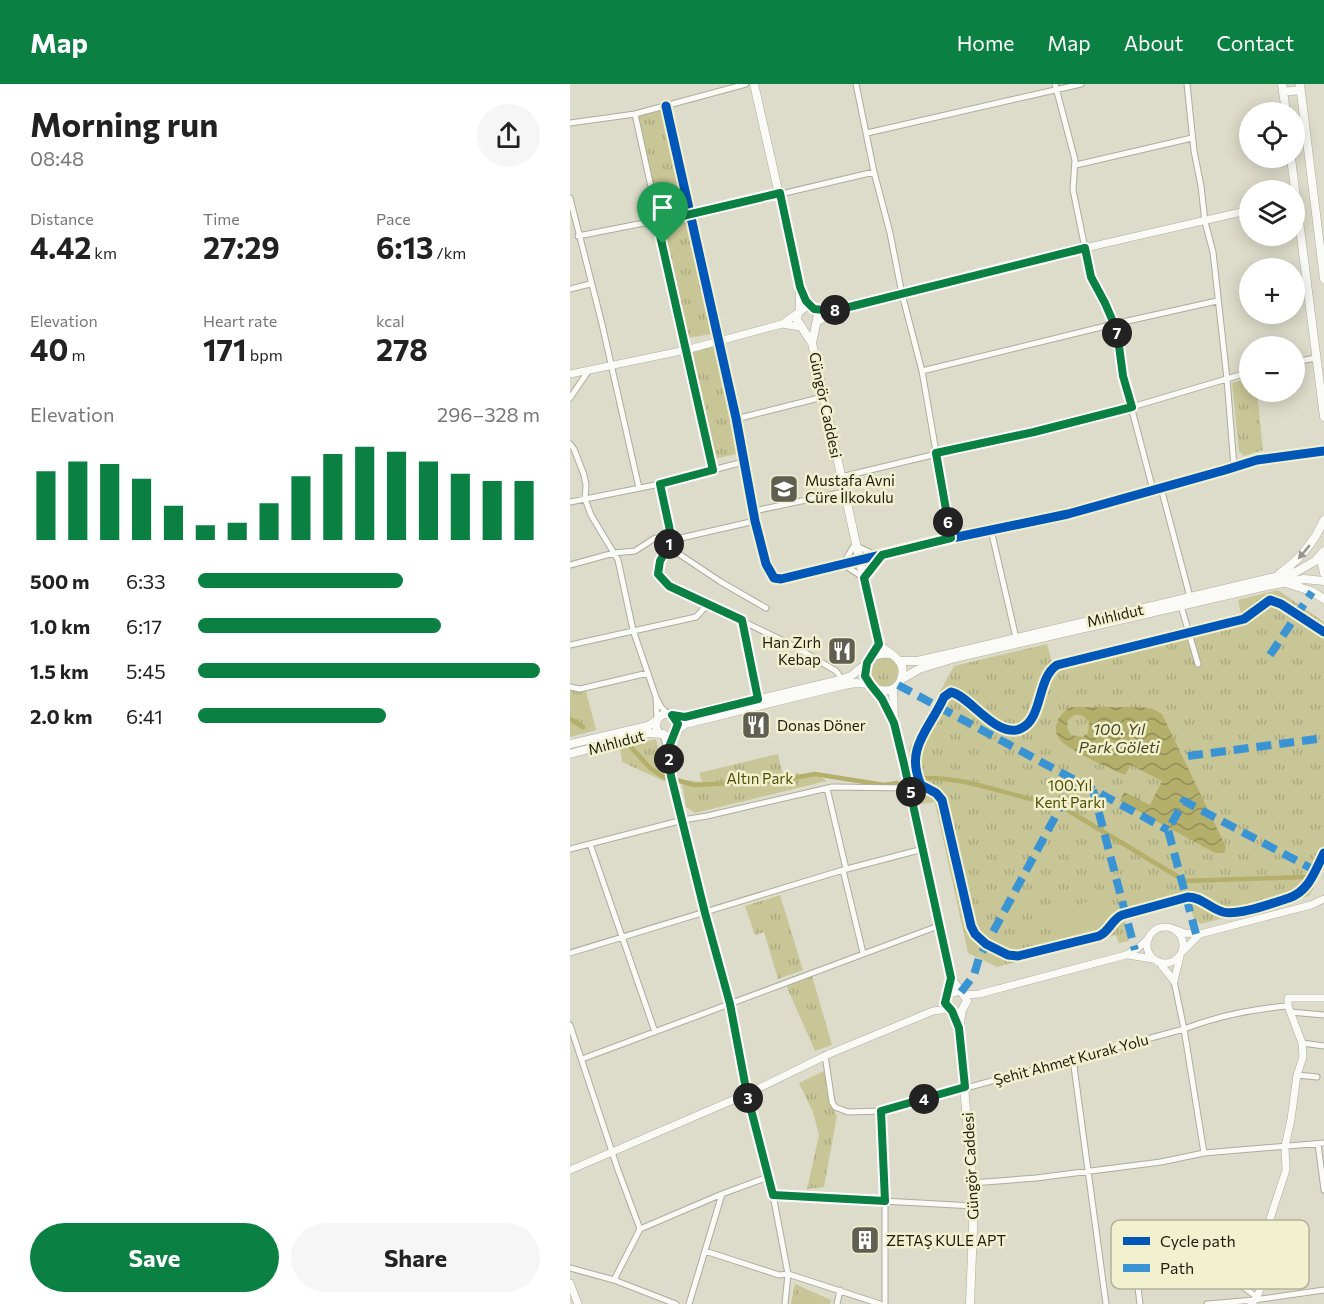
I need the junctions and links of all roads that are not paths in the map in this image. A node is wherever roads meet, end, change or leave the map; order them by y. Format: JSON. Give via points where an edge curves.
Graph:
{"nodes":[{"id":1,"x":746,"y":84,"type":"edge"},
{"id":2,"x":754,"y":84,"type":"edge"},
{"id":3,"x":856,"y":84,"type":"edge"},
{"id":4,"x":1081,"y":84,"type":"edge"},
{"id":5,"x":1187,"y":84,"type":"edge"},
{"id":6,"x":1055,"y":87,"type":"edge"},
{"id":7,"x":1300,"y":87,"type":"edge"},
{"id":8,"x":1283,"y":88,"type":"edge"},
{"id":9,"x":666,"y":106,"type":"junction"},
{"id":10,"x":634,"y":114,"type":"junction"},
{"id":11,"x":570,"y":123,"type":"edge"},
{"id":12,"x":867,"y":133,"type":"junction"},
{"id":13,"x":1192,"y":138,"type":"junction"},
{"id":14,"x":1076,"y":165,"type":"junction"},
{"id":15,"x":874,"y":172,"type":"junction"},
{"id":16,"x":780,"y":193,"type":"junction"},
{"id":17,"x":570,"y":198,"type":"edge"},
{"id":18,"x":571,"y":210,"type":"edge"},
{"id":19,"x":1239,"y":213,"type":"edge"},
{"id":20,"x":690,"y":215,"type":"junction"},
{"id":21,"x":657,"y":222,"type":"junction"},
{"id":22,"x":1205,"y":222,"type":"junction"},
{"id":23,"x":578,"y":236,"type":"junction"},
{"id":24,"x":1301,"y":246,"type":"edge"},
{"id":25,"x":1085,"y":248,"type":"junction"},
{"id":26,"x":1324,"y":279,"type":"edge"},
{"id":27,"x":590,"y":284,"type":"junction"},
{"id":28,"x":800,"y":287,"type":"junction"},
{"id":29,"x":570,"y":289,"type":"edge"},
{"id":30,"x":902,"y":294,"type":"junction"},
{"id":31,"x":1217,"y":301,"type":"junction"},
{"id":32,"x":813,"y":308,"type":"junction"},
{"id":33,"x":799,"y":311,"type":"junction"},
{"id":34,"x":833,"y":311,"type":"junction"},
{"id":35,"x":782,"y":324,"type":"junction"},
{"id":36,"x":816,"y":324,"type":"junction"},
{"id":37,"x":1114,"y":324,"type":"junction"},
{"id":38,"x":802,"y":328,"type":"junction"},
{"id":39,"x":718,"y":341,"type":"junction"},
{"id":40,"x":812,"y":342,"type":"junction"},
{"id":41,"x":686,"y":350,"type":"junction"},
{"id":42,"x":1316,"y":358,"type":"junction"},
{"id":43,"x":1305,"y":360,"type":"edge"},
{"id":44,"x":611,"y":365,"type":"junction"},
{"id":45,"x":590,"y":370,"type":"junction"},
{"id":46,"x":922,"y":371,"type":"junction"},
{"id":47,"x":570,"y":374,"type":"edge"},
{"id":48,"x":1239,"y":375,"type":"edge"},
{"id":49,"x":1227,"y":379,"type":"junction"},
{"id":50,"x":824,"y":397,"type":"junction"},
{"id":51,"x":570,"y":398,"type":"edge"},
{"id":52,"x":1132,"y":407,"type":"junction"},
{"id":53,"x":1324,"y":417,"type":"edge"},
{"id":54,"x":736,"y":419,"type":"junction"},
{"id":55,"x":570,"y":444,"type":"edge"},
{"id":56,"x":1324,"y":451,"type":"edge"},
{"id":57,"x":936,"y":453,"type":"junction"},
{"id":58,"x":743,"y":462,"type":"junction"},
{"id":59,"x":1234,"y":467,"type":"junction"},
{"id":60,"x":713,"y":470,"type":"junction"},
{"id":61,"x":841,"y":477,"type":"junction"},
{"id":62,"x":660,"y":484,"type":"junction"},
{"id":63,"x":639,"y":488,"type":"junction"},
{"id":64,"x":1161,"y":488,"type":"junction"},
{"id":65,"x":1153,"y":490,"type":"junction"},
{"id":66,"x":844,"y":492,"type":"junction"},
{"id":67,"x":585,"y":499,"type":"junction"},
{"id":68,"x":570,"y":502,"type":"edge"},
{"id":69,"x":754,"y":511,"type":"junction"},
{"id":70,"x":1324,"y":520,"type":"edge"},
{"id":71,"x":755,"y":521,"type":"junction"},
{"id":72,"x":991,"y":530,"type":"junction"},
{"id":73,"x":951,"y":538,"type":"junction"},
{"id":74,"x":672,"y":540,"type":"junction"},
{"id":75,"x":856,"y":544,"type":"junction"},
{"id":76,"x":668,"y":546,"type":"junction"},
{"id":77,"x":1324,"y":551,"type":"edge"},
{"id":78,"x":614,"y":553,"type":"junction"},
{"id":79,"x":879,"y":555,"type":"junction"},
{"id":80,"x":860,"y":560,"type":"junction"},
{"id":81,"x":843,"y":564,"type":"junction"},
{"id":82,"x":570,"y":565,"type":"edge"},
{"id":83,"x":1324,"y":573,"type":"edge"},
{"id":84,"x":1275,"y":576,"type":"junction"},
{"id":85,"x":864,"y":578,"type":"junction"},
{"id":86,"x":1324,"y":581,"type":"edge"},
{"id":87,"x":1284,"y":583,"type":"junction"},
{"id":88,"x":1190,"y":597,"type":"junction"},
{"id":89,"x":1324,"y":599,"type":"edge"},
{"id":90,"x":708,"y":604,"type":"junction"},
{"id":91,"x":1181,"y":606,"type":"junction"},
{"id":92,"x":766,"y":608,"type":"dead end"},
{"id":93,"x":742,"y":620,"type":"junction"},
{"id":94,"x":633,"y":630,"type":"junction"},
{"id":95,"x":1017,"y":638,"type":"junction"},
{"id":96,"x":879,"y":644,"type":"junction"},
{"id":97,"x":570,"y":645,"type":"edge"},
{"id":98,"x":889,"y":654,"type":"junction"},
{"id":99,"x":870,"y":660,"type":"junction"},
{"id":100,"x":899,"y":661,"type":"junction"},
{"id":101,"x":1197,"y":664,"type":"dead end"},
{"id":102,"x":648,"y":673,"type":"junction"},
{"id":103,"x":842,"y":679,"type":"junction"},
{"id":104,"x":902,"y":679,"type":"junction"},
{"id":105,"x":872,"y":686,"type":"junction"},
{"id":106,"x":570,"y":687,"type":"edge"},
{"id":107,"x":893,"y":689,"type":"junction"},
{"id":108,"x":656,"y":697,"type":"junction"},
{"id":109,"x":758,"y":699,"type":"junction"},
{"id":110,"x":670,"y":714,"type":"junction"},
{"id":111,"x":657,"y":720,"type":"junction"},
{"id":112,"x":894,"y":723,"type":"junction"},
{"id":113,"x":674,"y":732,"type":"junction"},
{"id":114,"x":663,"y":735,"type":"junction"},
{"id":115,"x":570,"y":744,"type":"edge"},
{"id":116,"x":570,"y":754,"type":"edge"},
{"id":117,"x":668,"y":754,"type":"junction"},
{"id":118,"x":826,"y":788,"type":"junction"},
{"id":119,"x":910,"y":788,"type":"junction"},
{"id":120,"x":682,"y":819,"type":"junction"},
{"id":121,"x":591,"y":844,"type":"junction"},
{"id":122,"x":570,"y":849,"type":"edge"},
{"id":123,"x":923,"y":849,"type":"junction"},
{"id":124,"x":844,"y":869,"type":"junction"},
{"id":125,"x":1324,"y":899,"type":"edge"},
{"id":126,"x":1311,"y":905,"type":"junction"},
{"id":127,"x":1324,"y":906,"type":"edge"},
{"id":128,"x":705,"y":913,"type":"junction"},
{"id":129,"x":941,"y":925,"type":"junction"},
{"id":130,"x":1174,"y":929,"type":"junction"},
{"id":131,"x":1200,"y":934,"type":"junction"},
{"id":132,"x":624,"y":936,"type":"junction"},
{"id":133,"x":1149,"y":938,"type":"junction"},
{"id":134,"x":570,"y":952,"type":"edge"},
{"id":135,"x":863,"y":953,"type":"junction"},
{"id":136,"x":1181,"y":953,"type":"junction"},
{"id":137,"x":1126,"y":954,"type":"junction"},
{"id":138,"x":1156,"y":961,"type":"junction"},
{"id":139,"x":951,"y":978,"type":"junction"},
{"id":140,"x":1174,"y":981,"type":"junction"},
{"id":141,"x":961,"y":993,"type":"junction"},
{"id":142,"x":979,"y":994,"type":"junction"},
{"id":143,"x":947,"y":997,"type":"junction"},
{"id":144,"x":1324,"y":998,"type":"edge"},
{"id":145,"x":730,"y":1004,"type":"junction"},
{"id":146,"x":964,"y":1008,"type":"junction"},
{"id":147,"x":1289,"y":1009,"type":"junction"},
{"id":148,"x":950,"y":1010,"type":"junction"},
{"id":149,"x":933,"y":1011,"type":"junction"},
{"id":150,"x":1324,"y":1015,"type":"edge"},
{"id":151,"x":570,"y":1026,"type":"edge"},
{"id":152,"x":959,"y":1028,"type":"junction"},
{"id":153,"x":1184,"y":1029,"type":"junction"},
{"id":154,"x":655,"y":1032,"type":"junction"},
{"id":155,"x":1302,"y":1043,"type":"junction"},
{"id":156,"x":1324,"y":1046,"type":"edge"},
{"id":157,"x":825,"y":1055,"type":"junction"},
{"id":158,"x":582,"y":1059,"type":"junction"},
{"id":159,"x":1072,"y":1059,"type":"junction"},
{"id":160,"x":1297,"y":1076,"type":"junction"},
{"id":161,"x":1317,"y":1077,"type":"dead end"},
{"id":162,"x":965,"y":1087,"type":"junction"},
{"id":163,"x":747,"y":1094,"type":"junction"},
{"id":164,"x":881,"y":1111,"type":"junction"},
{"id":165,"x":1321,"y":1143,"type":"edge"},
{"id":166,"x":1285,"y":1147,"type":"junction"},
{"id":167,"x":612,"y":1152,"type":"junction"},
{"id":168,"x":1204,"y":1153,"type":"junction"},
{"id":169,"x":570,"y":1170,"type":"edge"},
{"id":170,"x":1087,"y":1171,"type":"junction"},
{"id":171,"x":768,"y":1178,"type":"junction"},
{"id":172,"x":972,"y":1183,"type":"junction"},
{"id":173,"x":1324,"y":1190,"type":"edge"},
{"id":174,"x":722,"y":1194,"type":"junction"},
{"id":175,"x":773,"y":1195,"type":"junction"},
{"id":176,"x":885,"y":1201,"type":"junction"},
{"id":177,"x":974,"y":1206,"type":"junction"},
{"id":178,"x":1270,"y":1220,"type":"edge"},
{"id":179,"x":640,"y":1229,"type":"junction"},
{"id":180,"x":705,"y":1251,"type":"junction"},
{"id":181,"x":570,"y":1268,"type":"edge"},
{"id":182,"x":788,"y":1274,"type":"junction"},
{"id":183,"x":614,"y":1280,"type":"junction"},
{"id":184,"x":570,"y":1283,"type":"edge"},
{"id":185,"x":1138,"y":1289,"type":"edge"},
{"id":186,"x":1244,"y":1289,"type":"edge"},
{"id":187,"x":840,"y":1290,"type":"junction"},
{"id":188,"x":1324,"y":1290,"type":"edge"},
{"id":189,"x":1254,"y":1301,"type":"edge"},
{"id":190,"x":578,"y":1304,"type":"edge"},
{"id":191,"x":676,"y":1304,"type":"edge"},
{"id":192,"x":689,"y":1304,"type":"edge"},
{"id":193,"x":785,"y":1304,"type":"edge"},
{"id":194,"x":837,"y":1304,"type":"edge"},
{"id":195,"x":882,"y":1304,"type":"edge"},
{"id":196,"x":970,"y":1304,"type":"edge"},
{"id":197,"x":1106,"y":1304,"type":"edge"},
{"id":198,"x":1140,"y":1304,"type":"edge"},
{"id":199,"x":1207,"y":1304,"type":"edge"}],
"edges":[{"from":1,"to":9,"type":"street"},
{"from":2,"to":16,"type":"main road"},
{"from":3,"to":12,"type":"street"},
{"from":4,"to":6,"type":"street"},
{"from":5,"to":13,"type":"street"},
{"from":6,"to":12,"type":"street"},
{"from":6,"to":14,"type":"street"},
{"from":7,"to":8,"type":"main road"},
{"from":7,"to":26,"type":"main road"},
{"from":9,"to":10,"type":"street"},
{"from":9,"to":20,"type":"street"},
{"from":10,"to":11,"type":"street"},
{"from":10,"to":21,"type":"street"},
{"from":12,"to":15,"type":"street"},
{"from":13,"to":14,"type":"street"},
{"from":13,"to":22,"type":"street"},
{"from":14,"to":25,"type":"street","via":[[1073,190]]},
{"from":15,"to":16,"type":"street"},
{"from":15,"to":30,"type":"street"},
{"from":16,"to":20,"type":"street"},
{"from":16,"to":28,"type":"main road"},
{"from":17,"to":18,"type":"street"},
{"from":18,"to":23,"type":"street"},
{"from":19,"to":22,"type":"street"},
{"from":20,"to":21,"type":"street"},
{"from":20,"to":39,"type":"street"},
{"from":21,"to":23,"type":"street"},
{"from":21,"to":41,"type":"street"},
{"from":22,"to":25,"type":"street"},
{"from":22,"to":31,"type":"street","via":[[1213,252]]},
{"from":23,"to":27,"type":"street"},
{"from":24,"to":42,"type":"main road"},
{"from":25,"to":30,"type":"street"},
{"from":25,"to":37,"type":"street","via":[[1091,277]]},
{"from":27,"to":29,"type":"street"},
{"from":27,"to":44,"type":"street"},
{"from":28,"to":32,"type":"main road"},
{"from":28,"to":33,"type":"main road"},
{"from":30,"to":34,"type":"street"},
{"from":30,"to":46,"type":"street"},
{"from":31,"to":37,"type":"street"},
{"from":31,"to":49,"type":"street"},
{"from":32,"to":33,"type":"main road"},
{"from":32,"to":34,"type":"street"},
{"from":32,"to":36,"type":"main road","via":[[818,315]]},
{"from":33,"to":35,"type":"street"},
{"from":33,"to":38,"type":"main road","via":[[797,320]]},
{"from":34,"to":36,"type":"street"},
{"from":35,"to":38,"type":"street"},
{"from":35,"to":39,"type":"street"},
{"from":36,"to":38,"type":"main road"},
{"from":36,"to":40,"type":"main road"},
{"from":37,"to":46,"type":"street"},
{"from":37,"to":52,"type":"street"},
{"from":38,"to":40,"type":"main road"},
{"from":39,"to":41,"type":"street"},
{"from":39,"to":54,"type":"street"},
{"from":40,"to":50,"type":"main road","name":"Güngör Caddesi"},
{"from":41,"to":44,"type":"street"},
{"from":41,"to":60,"type":"street"},
{"from":42,"to":43,"type":"street"},
{"from":42,"to":53,"type":"main road"},
{"from":44,"to":45,"type":"street"},
{"from":44,"to":63,"type":"street"},
{"from":45,"to":47,"type":"street"},
{"from":45,"to":51,"type":"street"},
{"from":46,"to":57,"type":"street"},
{"from":48,"to":49,"type":"street"},
{"from":49,"to":52,"type":"street"},
{"from":49,"to":59,"type":"street"},
{"from":50,"to":54,"type":"street"},
{"from":50,"to":61,"type":"main road","name":"Güngör Caddesi"},
{"from":52,"to":57,"type":"street"},
{"from":52,"to":65,"type":"street"},
{"from":54,"to":58,"type":"street"},
{"from":55,"to":67,"type":"street","via":[[584,475]]},
{"from":56,"to":59,"type":"street"},
{"from":57,"to":61,"type":"street"},
{"from":57,"to":73,"type":"street"},
{"from":58,"to":60,"type":"street"},
{"from":58,"to":69,"type":"street"},
{"from":59,"to":64,"type":"street"},
{"from":60,"to":62,"type":"street"},
{"from":61,"to":66,"type":"main road","name":"Güngör Caddesi"},
{"from":62,"to":63,"type":"street"},
{"from":62,"to":74,"type":"street"},
{"from":63,"to":67,"type":"street"},
{"from":64,"to":65,"type":"street"},
{"from":64,"to":88,"type":"street"},
{"from":65,"to":72,"type":"street"},
{"from":66,"to":69,"type":"street"},
{"from":66,"to":75,"type":"main road","name":"Güngör Caddesi"},
{"from":67,"to":68,"type":"street"},
{"from":67,"to":78,"type":"street","via":[[599,532]]},
{"from":69,"to":71,"type":"street"},
{"from":70,"to":84,"type":"main road","one_way":true,"via":[[1300,557]]},
{"from":71,"to":74,"type":"street"},
{"from":71,"to":81,"type":"street","via":[[766,564],[774,578]]},
{"from":72,"to":73,"type":"street"},
{"from":72,"to":95,"type":"street"},
{"from":73,"to":79,"type":"street"},
{"from":74,"to":76,"type":"street"},
{"from":74,"to":78,"type":"street","via":[[655,538],[635,550]]},
{"from":75,"to":79,"type":"street"},
{"from":75,"to":80,"type":"main road","name":"Güngör Caddesi"},
{"from":75,"to":81,"type":"street"},
{"from":76,"to":90,"type":"street","via":[[658,570],[661,580]]},
{"from":76,"to":92,"type":"street"},
{"from":77,"to":83,"type":"main road"},
{"from":77,"to":84,"type":"main road","name":"Mıhlıdut","via":[[1307,567]]},
{"from":78,"to":82,"type":"street"},
{"from":78,"to":94,"type":"street"},
{"from":79,"to":80,"type":"street"},
{"from":79,"to":85,"type":"street"},
{"from":80,"to":81,"type":"street"},
{"from":80,"to":85,"type":"main road","name":"Güngör Caddesi"},
{"from":81,"to":85,"type":"street"},
{"from":84,"to":88,"type":"main road","name":"Mıhlıdut"},
{"from":85,"to":96,"type":"main road","name":"Güngör Caddesi"},
{"from":86,"to":87,"type":"main road","name":"Mıhlıdut"},
{"from":87,"to":89,"type":"main road"},
{"from":87,"to":91,"type":"main road","name":"Mıhlıdut"},
{"from":88,"to":95,"type":"main road","name":"Mıhlıdut"},
{"from":90,"to":93,"type":"street"},
{"from":90,"to":94,"type":"street","via":[[696,617]]},
{"from":91,"to":101,"type":"street"},
{"from":91,"to":104,"type":"main road","name":"Mıhlıdut","via":[[955,658],[919,669]]},
{"from":93,"to":103,"type":"street","via":[[792,645],[836,671]]},
{"from":93,"to":109,"type":"street"},
{"from":94,"to":97,"type":"street"},
{"from":94,"to":102,"type":"street"},
{"from":95,"to":100,"type":"main road","name":"Mıhlıdut","via":[[924,660]]},
{"from":96,"to":98,"type":"main road"},
{"from":96,"to":99,"type":"main road"},
{"from":98,"to":99,"type":"main road","via":[[882,653]]},
{"from":98,"to":100,"type":"main road"},
{"from":99,"to":103,"type":"main road","via":[[858,672]]},
{"from":99,"to":105,"type":"main road","via":[[865,673]]},
{"from":100,"to":104,"type":"main road"},
{"from":102,"to":106,"type":"street","via":[[580,689]]},
{"from":102,"to":108,"type":"street"},
{"from":103,"to":109,"type":"main road"},
{"from":104,"to":107,"type":"main road"},
{"from":105,"to":107,"type":"main road","via":[[884,691]]},
{"from":105,"to":112,"type":"main road"},
{"from":105,"to":113,"type":"main road","via":[[844,685],[686,724]]},
{"from":107,"to":112,"type":"main road"},
{"from":108,"to":110,"type":"street"},
{"from":108,"to":111,"type":"street"},
{"from":109,"to":110,"type":"main road","via":[[685,717]]},
{"from":110,"to":111,"type":"main road"},
{"from":110,"to":113,"type":"main road","via":[[677,720]]},
{"from":111,"to":114,"type":"main road","via":[[656,727]]},
{"from":111,"to":115,"type":"main road","name":"Mıhlıdut","via":[[648,726]]},
{"from":112,"to":119,"type":"main road"},
{"from":113,"to":114,"type":"main road"},
{"from":113,"to":117,"type":"street"},
{"from":114,"to":116,"type":"main road","name":"Mıhlıdut","via":[[649,733]]},
{"from":114,"to":117,"type":"street"},
{"from":117,"to":120,"type":"street"},
{"from":118,"to":119,"type":"street"},
{"from":118,"to":120,"type":"street"},
{"from":118,"to":124,"type":"street"},
{"from":119,"to":123,"type":"main road"},
{"from":120,"to":121,"type":"street"},
{"from":120,"to":128,"type":"street"},
{"from":121,"to":122,"type":"street"},
{"from":121,"to":132,"type":"street"},
{"from":123,"to":124,"type":"street"},
{"from":123,"to":129,"type":"main road"},
{"from":124,"to":128,"type":"street"},
{"from":124,"to":135,"type":"street"},
{"from":125,"to":126,"type":"street"},
{"from":126,"to":127,"type":"street"},
{"from":126,"to":131,"type":"street"},
{"from":128,"to":132,"type":"street"},
{"from":128,"to":145,"type":"street"},
{"from":129,"to":135,"type":"street"},
{"from":129,"to":139,"type":"main road"},
{"from":130,"to":131,"type":"street"},
{"from":130,"to":133,"type":"street","via":[[1161,928]]},
{"from":130,"to":136,"type":"street","via":[[1182,938]]},
{"from":131,"to":136,"type":"street"},
{"from":132,"to":134,"type":"street"},
{"from":132,"to":154,"type":"street"},
{"from":133,"to":137,"type":"street"},
{"from":133,"to":138,"type":"street","via":[[1148,949]]},
{"from":135,"to":145,"type":"street"},
{"from":136,"to":138,"type":"street","via":[[1170,963]]},
{"from":136,"to":140,"type":"street"},
{"from":137,"to":138,"type":"street"},
{"from":137,"to":142,"type":"street"},
{"from":138,"to":140,"type":"street"},
{"from":139,"to":141,"type":"main road"},
{"from":139,"to":143,"type":"main road"},
{"from":140,"to":153,"type":"street"},
{"from":141,"to":142,"type":"street"},
{"from":141,"to":143,"type":"main road"},
{"from":141,"to":146,"type":"main road"},
{"from":142,"to":146,"type":"street"},
{"from":143,"to":148,"type":"main road","name":"Güngör Caddesi"},
{"from":143,"to":149,"type":"street"},
{"from":144,"to":147,"type":"street","via":[[1287,998]]},
{"from":145,"to":154,"type":"street"},
{"from":145,"to":163,"type":"street"},
{"from":146,"to":148,"type":"main road"},
{"from":146,"to":152,"type":"main road","name":"Güngör Caddesi"},
{"from":147,"to":150,"type":"street","name":"Şehit Ahmet Kurak Yolu"},
{"from":147,"to":153,"type":"street","name":"Şehit Ahmet Kurak Yolu","via":[[1257,1008]]},
{"from":147,"to":155,"type":"street"},
{"from":148,"to":149,"type":"street"},
{"from":148,"to":152,"type":"main road","name":"Güngör Caddesi"},
{"from":149,"to":157,"type":"street"},
{"from":151,"to":158,"type":"street"},
{"from":152,"to":162,"type":"main road","name":"Güngör Caddesi"},
{"from":153,"to":159,"type":"street","name":"Şehit Ahmet Kurak Yolu"},
{"from":153,"to":168,"type":"street"},
{"from":154,"to":158,"type":"street"},
{"from":155,"to":156,"type":"street"},
{"from":155,"to":160,"type":"street","via":[[1304,1057]]},
{"from":157,"to":163,"type":"street"},
{"from":157,"to":164,"type":"street","name":"Şehit Ahmet Kurak Yolu","via":[[835,1107],[848,1112]]},
{"from":158,"to":167,"type":"street"},
{"from":159,"to":162,"type":"street","name":"Şehit Ahmet Kurak Yolu"},
{"from":159,"to":170,"type":"street"},
{"from":160,"to":161,"type":"street"},
{"from":160,"to":166,"type":"street"},
{"from":162,"to":164,"type":"street","name":"Şehit Ahmet Kurak Yolu"},
{"from":162,"to":172,"type":"main road","name":"Güngör Caddesi"},
{"from":163,"to":167,"type":"street"},
{"from":163,"to":171,"type":"street"},
{"from":164,"to":176,"type":"street"},
{"from":165,"to":166,"type":"street"},
{"from":165,"to":173,"type":"street"},
{"from":166,"to":168,"type":"street"},
{"from":166,"to":178,"type":"street","via":[[1286,1170]]},
{"from":167,"to":169,"type":"street"},
{"from":167,"to":179,"type":"street"},
{"from":168,"to":170,"type":"street"},
{"from":170,"to":172,"type":"street"},
{"from":170,"to":197,"type":"street"},
{"from":171,"to":174,"type":"street"},
{"from":171,"to":175,"type":"street"},
{"from":172,"to":177,"type":"main road","name":"Güngör Caddesi"},
{"from":174,"to":179,"type":"street"},
{"from":174,"to":180,"type":"street"},
{"from":175,"to":176,"type":"street"},
{"from":175,"to":182,"type":"street"},
{"from":176,"to":177,"type":"street"},
{"from":176,"to":195,"type":"street"},
{"from":177,"to":196,"type":"main road","name":"Güngör Caddesi"},
{"from":179,"to":183,"type":"street"},
{"from":180,"to":182,"type":"street","via":[[779,1275]]},
{"from":180,"to":192,"type":"street"},
{"from":181,"to":183,"type":"street"},
{"from":182,"to":187,"type":"street"},
{"from":182,"to":193,"type":"street"},
{"from":183,"to":191,"type":"street"},
{"from":184,"to":190,"type":"street"},
{"from":185,"to":198,"type":"street"},
{"from":186,"to":189,"type":"street"},
{"from":187,"to":194,"type":"street"},
{"from":187,"to":195,"type":"street"},
{"from":188,"to":189,"type":"street"},
{"from":189,"to":199,"type":"street"}]}
